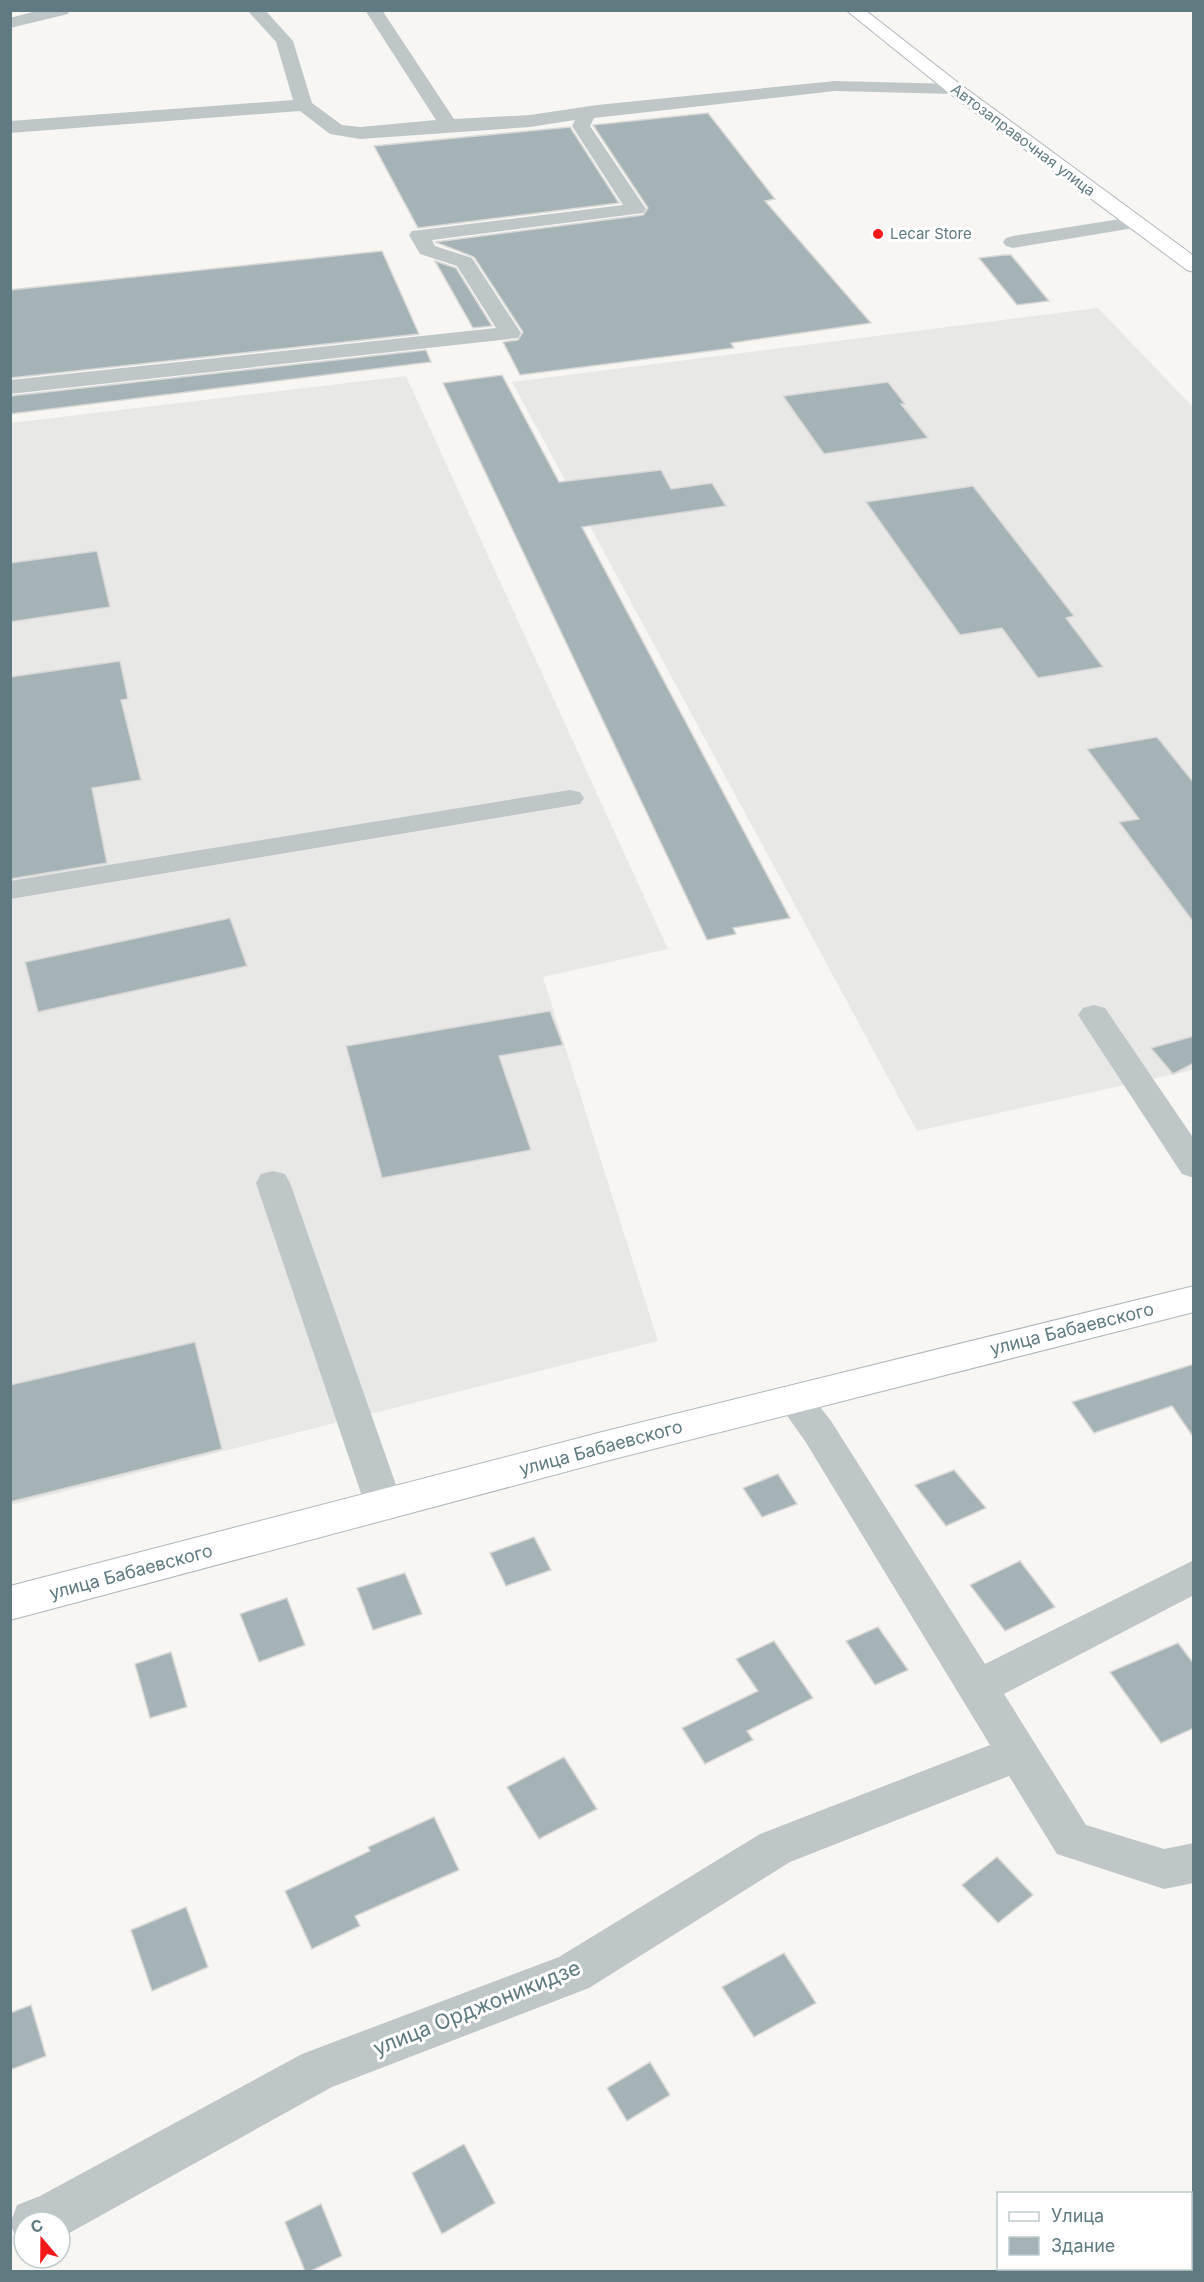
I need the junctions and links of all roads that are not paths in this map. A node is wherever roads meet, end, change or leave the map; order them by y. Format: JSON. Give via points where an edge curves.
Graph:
{"nodes":[{"id":1,"x":62,"y":10,"type":"edge"},
{"id":2,"x":255,"y":10,"type":"edge"},
{"id":3,"x":373,"y":10,"type":"edge"},
{"id":4,"x":854,"y":10,"type":"edge"},
{"id":5,"x":10,"y":23,"type":"edge"},
{"id":6,"x":955,"y":89,"type":"junction"},
{"id":7,"x":304,"y":105,"type":"junction"},
{"id":8,"x":597,"y":111,"type":"junction"},
{"id":9,"x":448,"y":125,"type":"junction"},
{"id":10,"x":10,"y":128,"type":"edge"},
{"id":11,"x":1133,"y":223,"type":"junction"},
{"id":12,"x":1012,"y":242,"type":"dead end"},
{"id":13,"x":1194,"y":266,"type":"edge"},
{"id":14,"x":10,"y":387,"type":"edge"},
{"id":15,"x":570,"y":798,"type":"dead end"},
{"id":16,"x":10,"y":890,"type":"edge"},
{"id":17,"x":1094,"y":1015,"type":"dead end"},
{"id":18,"x":1194,"y":1166,"type":"edge"},
{"id":19,"x":273,"y":1183,"type":"dead end"},
{"id":20,"x":1194,"y":1299,"type":"edge"},
{"id":21,"x":793,"y":1399,"type":"junction"},
{"id":22,"x":384,"y":1505,"type":"junction"},
{"id":23,"x":1194,"y":1576,"type":"edge"},
{"id":24,"x":10,"y":1604,"type":"edge"},
{"id":25,"x":978,"y":1687,"type":"junction"},
{"id":26,"x":1018,"y":1753,"type":"junction"},
{"id":27,"x":1194,"y":1863,"type":"edge"},
{"id":28,"x":63,"y":2210,"type":"edge"}],
"edges":[{"from":1,"to":5,"type":"street"},
{"from":2,"to":7,"type":"street","via":[[284,41]]},
{"from":3,"to":9,"type":"street"},
{"from":4,"to":6,"type":"main road","name":"Автозаправочная улица"},
{"from":6,"to":8,"type":"street","via":[[835,86]]},
{"from":6,"to":11,"type":"main road","name":"Автозаправочная улица"},
{"from":7,"to":9,"type":"street","via":[[337,130],[360,133]]},
{"from":7,"to":10,"type":"street"},
{"from":8,"to":9,"type":"street","via":[[530,121]]},
{"from":8,"to":14,"type":"street","via":[[586,115],[581,126],[636,209],[419,235],[427,250],[465,262],[510,333]]},
{"from":11,"to":12,"type":"street"},
{"from":11,"to":13,"type":"main road","name":"Автозаправочная улица"},
{"from":15,"to":16,"type":"street"},
{"from":17,"to":18,"type":"street"},
{"from":19,"to":22,"type":"street"},
{"from":20,"to":21,"type":"main road","name":"улица Бабаевского"},
{"from":21,"to":22,"type":"main road","name":"улица Бабаевского"},
{"from":21,"to":25,"type":"street","via":[[818,1431]]},
{"from":22,"to":24,"type":"main road","name":"улица Бабаевского"},
{"from":23,"to":25,"type":"street"},
{"from":25,"to":26,"type":"street"},
{"from":26,"to":27,"type":"street","via":[[1072,1840],[1164,1869]]},
{"from":26,"to":28,"type":"street","name":"улица Орджоникидзе","via":[[775,1848],[573,1973],[318,2070]]}]}
